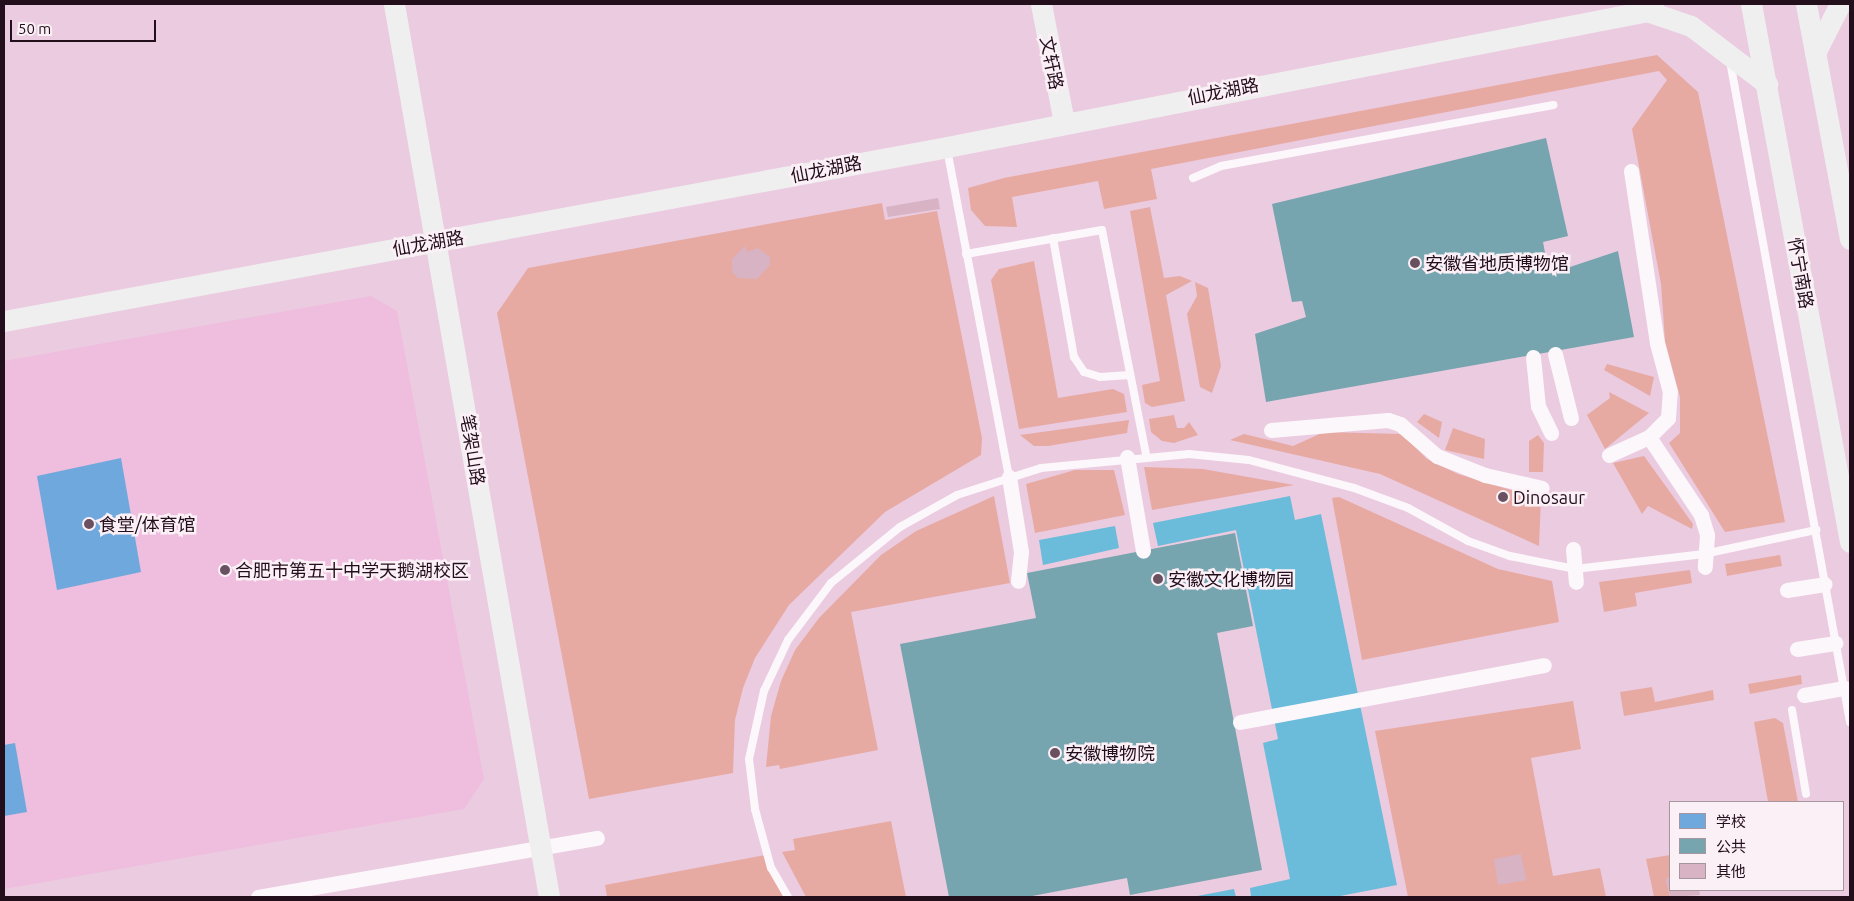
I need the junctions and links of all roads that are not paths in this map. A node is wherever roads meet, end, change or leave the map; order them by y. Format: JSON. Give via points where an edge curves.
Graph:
{"nodes":[{"id":1,"x":394,"y":4,"type":"edge"},
{"id":2,"x":1041,"y":4,"type":"edge"},
{"id":3,"x":1752,"y":4,"type":"edge"},
{"id":4,"x":1806,"y":4,"type":"edge"},
{"id":5,"x":1840,"y":4,"type":"edge"},
{"id":6,"x":1650,"y":8,"type":"edge"},
{"id":7,"x":1728,"y":52,"type":"junction"},
{"id":8,"x":1815,"y":53,"type":"junction"},
{"id":9,"x":1767,"y":84,"type":"junction"},
{"id":10,"x":1553,"y":105,"type":"dead end"},
{"id":11,"x":1064,"y":122,"type":"junction"},
{"id":12,"x":946,"y":147,"type":"junction"},
{"id":13,"x":1631,"y":171,"type":"dead end"},
{"id":14,"x":1193,"y":178,"type":"dead end"},
{"id":15,"x":1053,"y":238,"type":"junction"},
{"id":16,"x":1850,"y":239,"type":"edge"},
{"id":17,"x":439,"y":241,"type":"junction"},
{"id":18,"x":966,"y":254,"type":"junction"},
{"id":19,"x":4,"y":321,"type":"edge"},
{"id":20,"x":1555,"y":354,"type":"dead end"},
{"id":21,"x":1533,"y":357,"type":"dead end"},
{"id":22,"x":1130,"y":375,"type":"junction"},
{"id":23,"x":1571,"y":418,"type":"dead end"},
{"id":24,"x":1271,"y":430,"type":"dead end"},
{"id":25,"x":1551,"y":432,"type":"dead end"},
{"id":26,"x":1649,"y":437,"type":"junction"},
{"id":27,"x":1146,"y":455,"type":"junction"},
{"id":28,"x":1609,"y":455,"type":"dead end"},
{"id":29,"x":1127,"y":457,"type":"junction"},
{"id":30,"x":1009,"y":477,"type":"junction"},
{"id":31,"x":1542,"y":488,"type":"dead end"},
{"id":32,"x":1816,"y":530,"type":"junction"},
{"id":33,"x":1850,"y":542,"type":"edge"},
{"id":34,"x":1573,"y":549,"type":"dead end"},
{"id":35,"x":1143,"y":551,"type":"dead end"},
{"id":36,"x":1705,"y":561,"type":"junction"},
{"id":37,"x":1576,"y":576,"type":"junction"},
{"id":38,"x":1018,"y":581,"type":"dead end"},
{"id":39,"x":1825,"y":584,"type":"junction"},
{"id":40,"x":1787,"y":590,"type":"dead end"},
{"id":41,"x":1836,"y":643,"type":"junction"},
{"id":42,"x":1797,"y":649,"type":"dead end"},
{"id":43,"x":1544,"y":665,"type":"dead end"},
{"id":44,"x":1844,"y":688,"type":"junction"},
{"id":45,"x":1804,"y":696,"type":"dead end"},
{"id":46,"x":1792,"y":710,"type":"dead end"},
{"id":47,"x":1240,"y":722,"type":"dead end"},
{"id":48,"x":1850,"y":722,"type":"edge"},
{"id":49,"x":1806,"y":794,"type":"dead end"},
{"id":50,"x":597,"y":838,"type":"dead end"},
{"id":51,"x":539,"y":847,"type":"junction"},
{"id":52,"x":258,"y":897,"type":"edge"},
{"id":53,"x":549,"y":897,"type":"edge"},
{"id":54,"x":788,"y":897,"type":"edge"}],
"edges":[{"from":1,"to":17,"type":"street","name":"笔架山路"},
{"from":2,"to":11,"type":"street","name":"文轩路"},
{"from":3,"to":9,"type":"street","name":"怀宁南路"},
{"from":4,"to":8,"type":"street"},
{"from":5,"to":8,"type":"street"},
{"from":6,"to":7,"type":"street","via":[[1692,26]]},
{"from":6,"to":11,"type":"street","name":"仙龙湖路"},
{"from":7,"to":9,"type":"street"},
{"from":7,"to":32,"type":"lane"},
{"from":8,"to":16,"type":"street"},
{"from":9,"to":33,"type":"street","name":"怀宁南路"},
{"from":10,"to":14,"type":"lane","via":[[1221,166]]},
{"from":11,"to":12,"type":"street","name":"仙龙湖路"},
{"from":12,"to":17,"type":"street","name":"仙龙湖路"},
{"from":12,"to":18,"type":"lane"},
{"from":13,"to":26,"type":"street","via":[[1656,343],[1670,392],[1668,418]]},
{"from":15,"to":18,"type":"lane"},
{"from":15,"to":22,"type":"lane","via":[[1074,357],[1084,372],[1100,377]]},
{"from":15,"to":22,"type":"lane","via":[[1102,230]]},
{"from":17,"to":19,"type":"street","name":"仙龙湖路"},
{"from":17,"to":51,"type":"street","name":"笔架山路"},
{"from":18,"to":30,"type":"lane"},
{"from":20,"to":23,"type":"street"},
{"from":21,"to":25,"type":"street","via":[[1538,406]]},
{"from":22,"to":27,"type":"lane"},
{"from":24,"to":31,"type":"street","via":[[1388,420],[1400,424],[1437,456],[1485,475]]},
{"from":26,"to":28,"type":"street"},
{"from":26,"to":36,"type":"street","via":[[1700,515],[1706,535]]},
{"from":27,"to":29,"type":"lane"},
{"from":27,"to":37,"type":"lane","via":[[1249,460],[1313,476],[1408,508],[1468,542]]},
{"from":29,"to":30,"type":"lane"},
{"from":29,"to":35,"type":"street"},
{"from":30,"to":38,"type":"street","via":[[1021,552]]},
{"from":30,"to":54,"type":"lane","via":[[957,494],[900,527],[849,565],[788,640],[764,691],[749,759],[766,855]]},
{"from":32,"to":36,"type":"lane"},
{"from":32,"to":39,"type":"lane"},
{"from":34,"to":37,"type":"street"},
{"from":36,"to":37,"type":"lane"},
{"from":39,"to":40,"type":"street"},
{"from":39,"to":41,"type":"lane"},
{"from":41,"to":42,"type":"street"},
{"from":41,"to":44,"type":"lane"},
{"from":43,"to":47,"type":"street"},
{"from":44,"to":45,"type":"street"},
{"from":44,"to":48,"type":"lane"},
{"from":46,"to":49,"type":"lane"},
{"from":50,"to":51,"type":"street"},
{"from":51,"to":52,"type":"street"},
{"from":51,"to":53,"type":"street","name":"笔架山路"}]}
